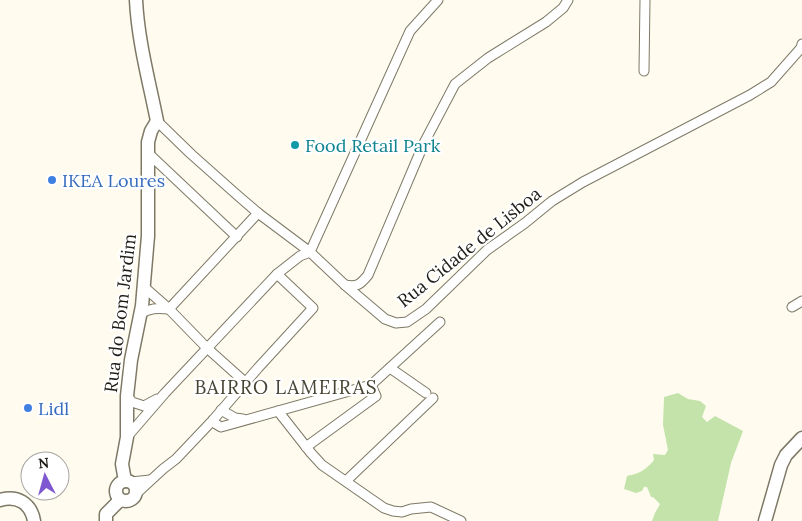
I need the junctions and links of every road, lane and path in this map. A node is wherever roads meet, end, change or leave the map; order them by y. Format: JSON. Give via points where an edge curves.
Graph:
{"nodes":[{"id":1,"x":136,"y":0,"type":"edge"},
{"id":2,"x":438,"y":0,"type":"edge"},
{"id":3,"x":568,"y":0,"type":"edge"},
{"id":4,"x":645,"y":0,"type":"edge"},
{"id":5,"x":802,"y":44,"type":"edge"},
{"id":6,"x":644,"y":71,"type":"dead end"},
{"id":7,"x":157,"y":121,"type":"junction"},
{"id":8,"x":148,"y":154,"type":"junction"},
{"id":9,"x":258,"y":213,"type":"junction"},
{"id":10,"x":237,"y":237,"type":"junction"},
{"id":11,"x":310,"y":252,"type":"junction"},
{"id":12,"x":276,"y":274,"type":"junction"},
{"id":13,"x":345,"y":285,"type":"junction"},
{"id":14,"x":144,"y":287,"type":"junction"},
{"id":15,"x":802,"y":301,"type":"edge"},
{"id":16,"x":792,"y":307,"type":"dead end"},
{"id":17,"x":168,"y":309,"type":"junction"},
{"id":18,"x":140,"y":314,"type":"junction"},
{"id":19,"x":440,"y":322,"type":"dead end"},
{"id":20,"x":207,"y":348,"type":"junction"},
{"id":21,"x":390,"y":368,"type":"junction"},
{"id":22,"x":245,"y":382,"type":"junction"},
{"id":23,"x":371,"y":385,"type":"junction"},
{"id":24,"x":165,"y":393,"type":"junction"},
{"id":25,"x":127,"y":396,"type":"junction"},
{"id":26,"x":221,"y":410,"type":"junction"},
{"id":27,"x":278,"y":411,"type":"junction"},
{"id":28,"x":249,"y":419,"type":"junction"},
{"id":29,"x":213,"y":420,"type":"junction"},
{"id":30,"x":126,"y":437,"type":"junction"},
{"id":31,"x":802,"y":438,"type":"edge"},
{"id":32,"x":306,"y":447,"type":"junction"},
{"id":33,"x":346,"y":482,"type":"junction"},
{"id":34,"x":131,"y":485,"type":"junction"},
{"id":35,"x":0,"y":500,"type":"edge"},
{"id":36,"x":120,"y":500,"type":"junction"},
{"id":37,"x":34,"y":521,"type":"edge"},
{"id":38,"x":106,"y":521,"type":"edge"},
{"id":39,"x":461,"y":521,"type":"edge"},
{"id":40,"x":765,"y":521,"type":"edge"}],
"edges":[{"from":1,"to":7,"type":"street"},
{"from":2,"to":11,"type":"street","via":[[410,31]]},
{"from":3,"to":13,"type":"street","via":[[546,22],[488,58],[455,84],[424,143],[368,275],[361,284]]},
{"from":4,"to":6,"type":"street"},
{"from":5,"to":13,"type":"street","name":"Rua Cidade de Lisboa","via":[[771,82],[552,201],[487,250],[426,309],[407,322],[385,319]]},
{"from":7,"to":8,"type":"street","name":"Rua do Bom Jardim","via":[[148,142]]},
{"from":7,"to":9,"type":"street","name":"Rua Cidade de Lisboa"},
{"from":8,"to":10,"type":"street"},
{"from":8,"to":14,"type":"street","name":"Rua do Bom Jardim"},
{"from":9,"to":10,"type":"street"},
{"from":9,"to":11,"type":"street","name":"Rua Cidade de Lisboa"},
{"from":10,"to":17,"type":"street"},
{"from":11,"to":12,"type":"street"},
{"from":11,"to":13,"type":"street","name":"Rua Cidade de Lisboa"},
{"from":12,"to":20,"type":"street"},
{"from":12,"to":22,"type":"street","via":[[313,308]]},
{"from":14,"to":17,"type":"street"},
{"from":14,"to":18,"type":"street","name":"Rua do Bom Jardim"},
{"from":15,"to":16,"type":"street"},
{"from":17,"to":18,"type":"street","via":[[156,308]]},
{"from":17,"to":20,"type":"street"},
{"from":18,"to":25,"type":"street","name":"Rua do Bom Jardim"},
{"from":19,"to":21,"type":"street"},
{"from":20,"to":22,"type":"street"},
{"from":20,"to":24,"type":"street"},
{"from":21,"to":23,"type":"street"},
{"from":21,"to":33,"type":"street","via":[[430,396]]},
{"from":22,"to":26,"type":"street"},
{"from":23,"to":27,"type":"street"},
{"from":23,"to":32,"type":"street","via":[[376,396]]},
{"from":24,"to":25,"type":"street","via":[[144,406],[132,402]]},
{"from":24,"to":30,"type":"street"},
{"from":25,"to":30,"type":"street","name":"Rua do Bom Jardim"},
{"from":26,"to":28,"type":"street","via":[[235,418]]},
{"from":26,"to":29,"type":"street"},
{"from":27,"to":28,"type":"street"},
{"from":27,"to":32,"type":"street"},
{"from":28,"to":29,"type":"street","via":[[221,427]]},
{"from":29,"to":34,"type":"street","via":[[176,459],[150,480]]},
{"from":30,"to":34,"type":"street","name":"Rua do Bom Jardim","via":[[122,464]]},
{"from":31,"to":40,"type":"street","via":[[781,465]]},
{"from":32,"to":33,"type":"street","via":[[322,465]]},
{"from":33,"to":39,"type":"street","via":[[384,508],[402,512],[431,506]]},
{"from":34,"to":36,"type":"street","name":"Rua do Bom Jardim","via":[[118,484],[116,491]]},
{"from":34,"to":36,"type":"street","via":[[136,496],[130,501]]},
{"from":35,"to":37,"type":"street","via":[[15,498],[23,502]]},
{"from":36,"to":38,"type":"street","name":"Rua do Bom Jardim","via":[[106,514]]}]}
